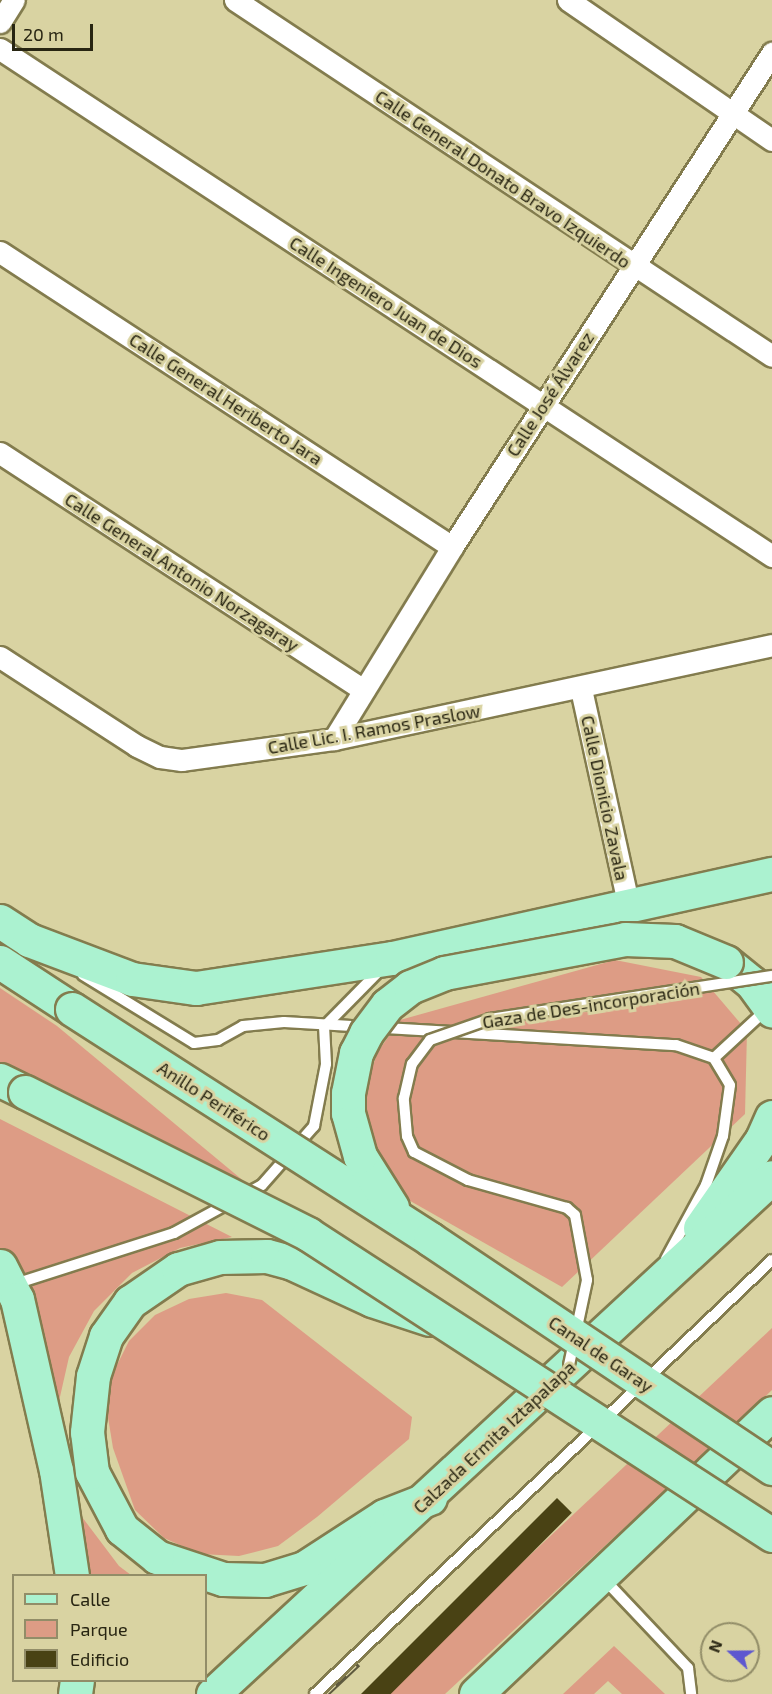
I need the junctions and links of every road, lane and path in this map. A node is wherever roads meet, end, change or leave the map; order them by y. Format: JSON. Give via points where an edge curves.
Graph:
{"nodes":[{"id":1,"x":14,"y":0,"type":"edge"},
{"id":2,"x":235,"y":0,"type":"edge"},
{"id":3,"x":568,"y":0,"type":"edge"},
{"id":4,"x":0,"y":22,"type":"edge"},
{"id":5,"x":0,"y":49,"type":"edge"},
{"id":6,"x":772,"y":53,"type":"edge"},
{"id":7,"x":732,"y":113,"type":"junction"},
{"id":8,"x":772,"y":140,"type":"edge"},
{"id":9,"x":0,"y":252,"type":"edge"},
{"id":10,"x":632,"y":266,"type":"junction"},
{"id":11,"x":772,"y":356,"type":"edge"},
{"id":12,"x":543,"y":405,"type":"junction"},
{"id":13,"x":0,"y":453,"type":"edge"},
{"id":14,"x":452,"y":547,"type":"junction"},
{"id":15,"x":772,"y":556,"type":"edge"},
{"id":16,"x":772,"y":645,"type":"edge"},
{"id":17,"x":0,"y":657,"type":"edge"},
{"id":18,"x":581,"y":689,"type":"junction"},
{"id":19,"x":364,"y":690,"type":"junction"},
{"id":20,"x":334,"y":739,"type":"junction"},
{"id":21,"x":772,"y":874,"type":"edge"},
{"id":22,"x":629,"y":907,"type":"junction"},
{"id":23,"x":0,"y":921,"type":"edge"},
{"id":24,"x":29,"y":940,"type":"junction"},
{"id":25,"x":392,"y":958,"type":"junction"},
{"id":26,"x":0,"y":962,"type":"edge"},
{"id":27,"x":771,"y":998,"type":"edge"},
{"id":28,"x":324,"y":1027,"type":"junction"},
{"id":29,"x":714,"y":1058,"type":"junction"},
{"id":30,"x":13,"y":1086,"type":"edge"},
{"id":31,"x":772,"y":1117,"type":"edge"},
{"id":32,"x":772,"y":1177,"type":"edge"},
{"id":33,"x":430,"y":1239,"type":"junction"},
{"id":34,"x":686,"y":1257,"type":"junction"},
{"id":35,"x":772,"y":1260,"type":"edge"},
{"id":36,"x":3,"y":1273,"type":"edge"},
{"id":37,"x":650,"y":1289,"type":"junction"},
{"id":38,"x":445,"y":1323,"type":"junction"},
{"id":39,"x":569,"y":1365,"type":"junction"},
{"id":40,"x":772,"y":1413,"type":"edge"},
{"id":41,"x":772,"y":1468,"type":"edge"},
{"id":42,"x":430,"y":1498,"type":"junction"},
{"id":43,"x":772,"y":1535,"type":"edge"},
{"id":44,"x":72,"y":1574,"type":"edge"},
{"id":45,"x":204,"y":1574,"type":"edge"},
{"id":46,"x":207,"y":1575,"type":"edge"},
{"id":47,"x":601,"y":1576,"type":"junction"},
{"id":48,"x":535,"y":1640,"type":"junction"},
{"id":49,"x":213,"y":1694,"type":"edge"},
{"id":50,"x":315,"y":1694,"type":"edge"},
{"id":51,"x":476,"y":1694,"type":"edge"},
{"id":52,"x":505,"y":1694,"type":"edge"},
{"id":53,"x":691,"y":1694,"type":"edge"}],
"edges":[{"from":1,"to":4,"type":"street"},
{"from":2,"to":10,"type":"street","name":"Calle General Donato Bravo Izquierdo"},
{"from":3,"to":7,"type":"street"},
{"from":5,"to":12,"type":"street","name":"Calle Ingeniero Juan de Dios"},
{"from":6,"to":7,"type":"street","name":"Calle José Álvarez"},
{"from":7,"to":8,"type":"street"},
{"from":7,"to":10,"type":"street","name":"Calle José Álvarez"},
{"from":9,"to":14,"type":"street","name":"Calle General Heriberto Jara"},
{"from":10,"to":11,"type":"street","name":"Calle General Donato Bravo Izquierdo"},
{"from":10,"to":12,"type":"street","name":"Calle José Álvarez"},
{"from":12,"to":14,"type":"street","name":"Calle José Álvarez"},
{"from":12,"to":15,"type":"street","name":"Calle Ingeniero Juan de Dios"},
{"from":13,"to":19,"type":"street","name":"Calle General Antonio Norzagaray"},
{"from":14,"to":19,"type":"street","name":"Calle José Álvarez"},
{"from":16,"to":18,"type":"street","name":"Calle Lic. I. Ramos Praslow"},
{"from":17,"to":20,"type":"street","name":"Calle Lic. I. Ramos Praslow","via":[[160,757],[182,760]]},
{"from":18,"to":20,"type":"street","name":"Calle Lic. I. Ramos Praslow"},
{"from":18,"to":22,"type":"street","name":"Calle Dionicio Zavala"},
{"from":19,"to":20,"type":"street","name":"Calle José Álvarez"},
{"from":21,"to":22,"type":"main road"},
{"from":22,"to":25,"type":"main road"},
{"from":23,"to":24,"type":"main road"},
{"from":24,"to":25,"type":"main road","via":[[132,979],[196,988]]},
{"from":24,"to":28,"type":"lane","via":[[194,1042],[218,1040],[243,1026],[284,1022]]},
{"from":25,"to":28,"type":"lane"},
{"from":26,"to":33,"type":"main road","name":"Anillo Periférico","bridge":true},
{"from":27,"to":29,"type":"lane"},
{"from":27,"to":33,"type":"main road","bridge":true,"via":[[726,962],[675,941],[625,939],[444,973],[396,997],[366,1033],[357,1053],[348,1113],[369,1176],[395,1211]]},
{"from":27,"to":39,"type":"lane","name":"Gaza de Des-incorporación","bridge":true,"via":[[490,1019],[430,1040],[412,1064],[404,1098],[407,1136],[414,1152],[468,1180],[567,1208],[575,1215],[587,1280]]},
{"from":28,"to":29,"type":"lane","via":[[676,1045]]},
{"from":28,"to":36,"type":"lane","via":[[326,1064],[314,1126],[261,1185],[174,1233]]},
{"from":29,"to":37,"type":"lane","via":[[730,1085],[723,1136],[706,1185]]},
{"from":30,"to":38,"type":"main road","bridge":true,"via":[[308,1234]]},
{"from":31,"to":34,"type":"main road","via":[[749,1158],[715,1203]]},
{"from":32,"to":34,"type":"main road","name":"Calzada Ermita Iztapalapa"},
{"from":33,"to":41,"type":"main road","name":"Canal de Garay","bridge":true},
{"from":34,"to":37,"type":"main road","name":"Calzada Ermita Iztapalapa"},
{"from":35,"to":50,"type":"lane","bridge":true},
{"from":36,"to":44,"type":"main road","via":[[17,1299],[56,1470]]},
{"from":37,"to":39,"type":"main road","name":"Calzada Ermita Iztapalapa"},
{"from":38,"to":43,"type":"main road","bridge":true},
{"from":38,"to":45,"type":"main road","bridge":true,"via":[[372,1300],[290,1262],[267,1256],[220,1257],[161,1277],[130,1302],[106,1336],[93,1376],[87,1432],[99,1491],[122,1529],[137,1545],[177,1567]]},
{"from":39,"to":42,"type":"main road","name":"Calzada Ermita Iztapalapa"},
{"from":40,"to":47,"type":"main road"},
{"from":42,"to":46,"type":"main road","bridge":true,"via":[[384,1516],[314,1562],[283,1576],[247,1581]]},
{"from":42,"to":49,"type":"main road","name":"Calzada Ermita Iztapalapa"},
{"from":47,"to":48,"type":"main road"},
{"from":47,"to":53,"type":"lane","via":[[688,1668]]},
{"from":48,"to":51,"type":"main road"},
{"from":48,"to":52,"type":"main road"}]}
